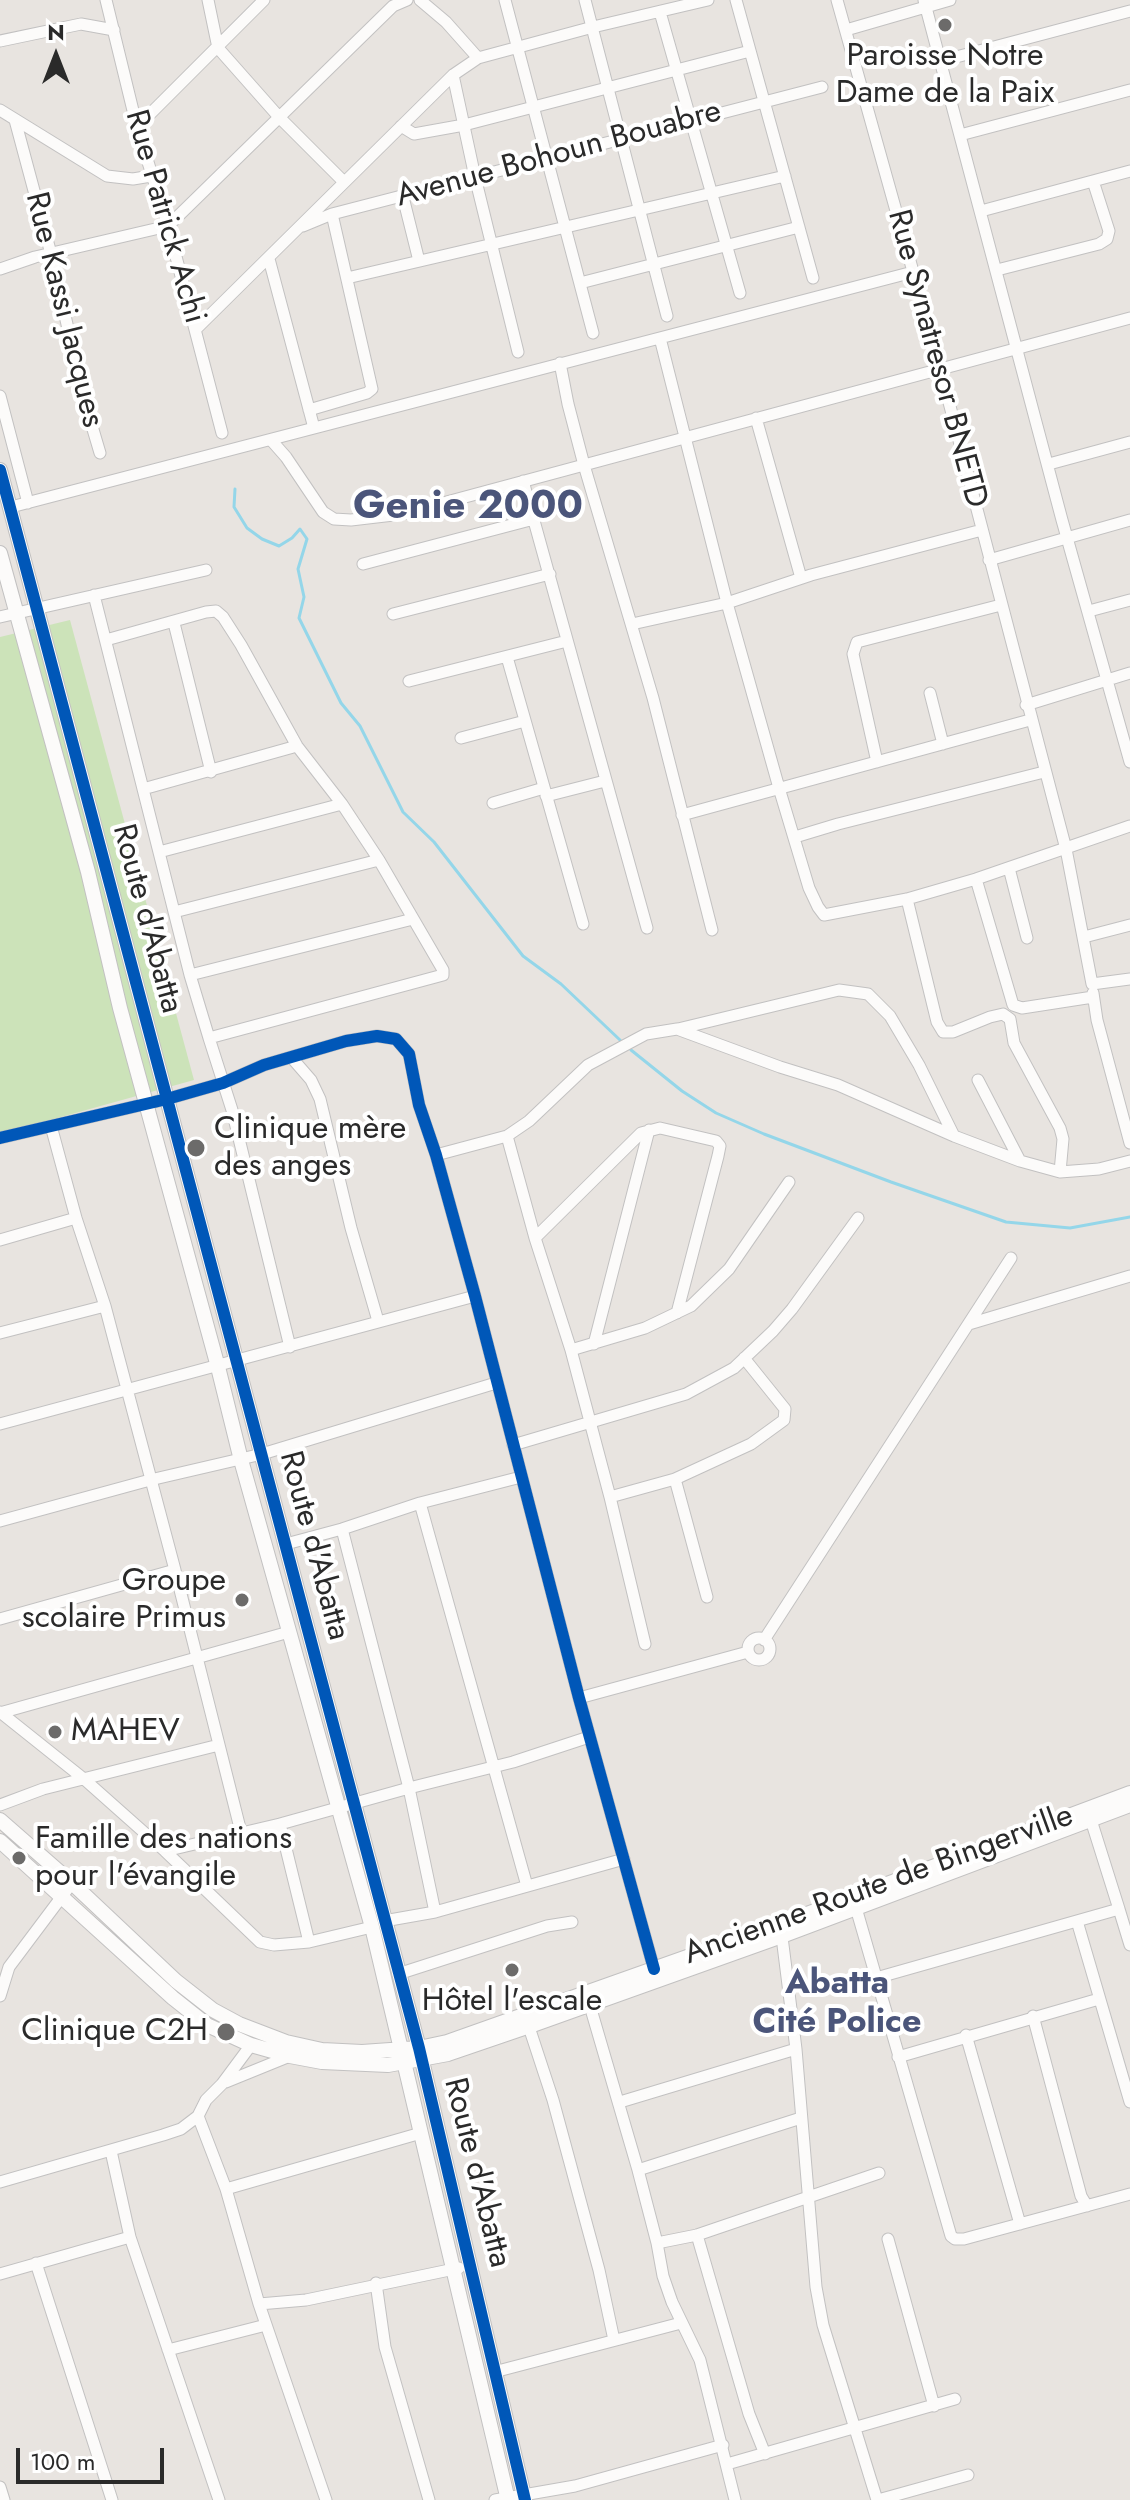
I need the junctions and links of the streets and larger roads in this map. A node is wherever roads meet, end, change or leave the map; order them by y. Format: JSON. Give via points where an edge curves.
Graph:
{"nodes":[{"id":1,"x":106,"y":0,"type":"edge"},
{"id":2,"x":208,"y":0,"type":"edge"},
{"id":3,"x":264,"y":0,"type":"edge"},
{"id":4,"x":407,"y":0,"type":"edge"},
{"id":5,"x":420,"y":0,"type":"edge"},
{"id":6,"x":505,"y":0,"type":"edge"},
{"id":7,"x":585,"y":0,"type":"edge"},
{"id":8,"x":708,"y":0,"type":"edge"},
{"id":9,"x":736,"y":0,"type":"edge"},
{"id":10,"x":837,"y":0,"type":"edge"},
{"id":11,"x":950,"y":0,"type":"edge"},
{"id":12,"x":925,"y":3,"type":"edge"},
{"id":13,"x":667,"y":7,"type":"edge"},
{"id":14,"x":1130,"y":11,"type":"edge"},
{"id":15,"x":593,"y":27,"type":"junction"},
{"id":16,"x":114,"y":30,"type":"junction"},
{"id":17,"x":846,"y":30,"type":"junction"},
{"id":18,"x":0,"y":41,"type":"edge"},
{"id":19,"x":517,"y":46,"type":"junction"},
{"id":20,"x":218,"y":48,"type":"junction"},
{"id":21,"x":750,"y":51,"type":"junction"},
{"id":22,"x":478,"y":58,"type":"junction"},
{"id":23,"x":941,"y":61,"type":"junction"},
{"id":24,"x":676,"y":70,"type":"junction"},
{"id":25,"x":453,"y":75,"type":"junction"},
{"id":26,"x":822,"y":87,"type":"dead end"},
{"id":27,"x":608,"y":90,"type":"junction"},
{"id":28,"x":1130,"y":90,"type":"edge"},
{"id":29,"x":764,"y":102,"type":"junction"},
{"id":30,"x":535,"y":109,"type":"junction"},
{"id":31,"x":0,"y":110,"type":"edge"},
{"id":32,"x":279,"y":117,"type":"junction"},
{"id":33,"x":15,"y":120,"type":"junction"},
{"id":34,"x":690,"y":120,"type":"junction"},
{"id":35,"x":464,"y":125,"type":"junction"},
{"id":36,"x":401,"y":126,"type":"junction"},
{"id":37,"x":137,"y":127,"type":"junction"},
{"id":38,"x":960,"y":135,"type":"junction"},
{"id":39,"x":621,"y":139,"type":"junction"},
{"id":40,"x":547,"y":159,"type":"junction"},
{"id":41,"x":1130,"y":171,"type":"edge"},
{"id":42,"x":151,"y":176,"type":"junction"},
{"id":43,"x":785,"y":176,"type":"junction"},
{"id":44,"x":475,"y":177,"type":"junction"},
{"id":45,"x":1093,"y":181,"type":"junction"},
{"id":46,"x":344,"y":182,"type":"junction"},
{"id":47,"x":711,"y":193,"type":"junction"},
{"id":48,"x":403,"y":197,"type":"junction"},
{"id":49,"x":640,"y":210,"type":"junction"},
{"id":50,"x":981,"y":211,"type":"junction"},
{"id":51,"x":332,"y":214,"type":"junction"},
{"id":52,"x":168,"y":226,"type":"junction"},
{"id":53,"x":298,"y":227,"type":"junction"},
{"id":54,"x":566,"y":227,"type":"junction"},
{"id":55,"x":799,"y":227,"type":"junction"},
{"id":56,"x":492,"y":244,"type":"junction"},
{"id":57,"x":726,"y":246,"type":"junction"},
{"id":58,"x":51,"y":254,"type":"junction"},
{"id":59,"x":269,"y":259,"type":"junction"},
{"id":60,"x":419,"y":261,"type":"junction"},
{"id":61,"x":654,"y":265,"type":"junction"},
{"id":62,"x":0,"y":269,"type":"edge"},
{"id":63,"x":997,"y":270,"type":"junction"},
{"id":64,"x":913,"y":272,"type":"junction"},
{"id":65,"x":347,"y":278,"type":"junction"},
{"id":66,"x":813,"y":278,"type":"dead end"},
{"id":67,"x":580,"y":283,"type":"junction"},
{"id":68,"x":740,"y":293,"type":"dead end"},
{"id":69,"x":667,"y":316,"type":"dead end"},
{"id":70,"x":1130,"y":318,"type":"edge"},
{"id":71,"x":196,"y":329,"type":"junction"},
{"id":72,"x":593,"y":333,"type":"dead end"},
{"id":73,"x":660,"y":338,"type":"junction"},
{"id":74,"x":1018,"y":348,"type":"junction"},
{"id":75,"x":518,"y":352,"type":"dead end"},
{"id":76,"x":560,"y":363,"type":"junction"},
{"id":77,"x":940,"y":368,"type":"junction"},
{"id":78,"x":0,"y":396,"type":"edge"},
{"id":79,"x":309,"y":410,"type":"junction"},
{"id":80,"x":756,"y":418,"type":"junction"},
{"id":81,"x":314,"y":428,"type":"junction"},
{"id":82,"x":222,"y":433,"type":"dead end"},
{"id":83,"x":685,"y":439,"type":"junction"},
{"id":84,"x":271,"y":440,"type":"junction"},
{"id":85,"x":1130,"y":442,"type":"edge"},
{"id":86,"x":100,"y":453,"type":"dead end"},
{"id":87,"x":1049,"y":464,"type":"junction"},
{"id":88,"x":584,"y":465,"type":"junction"},
{"id":89,"x":0,"y":470,"type":"edge"},
{"id":90,"x":523,"y":481,"type":"junction"},
{"id":91,"x":28,"y":503,"type":"junction"},
{"id":92,"x":11,"y":507,"type":"junction"},
{"id":93,"x":534,"y":519,"type":"junction"},
{"id":94,"x":1130,"y":520,"type":"edge"},
{"id":95,"x":982,"y":530,"type":"junction"},
{"id":96,"x":1069,"y":537,"type":"junction"},
{"id":97,"x":0,"y":553,"type":"edge"},
{"id":98,"x":989,"y":560,"type":"junction"},
{"id":99,"x":363,"y":564,"type":"dead end"},
{"id":100,"x":206,"y":570,"type":"dead end"},
{"id":101,"x":550,"y":574,"type":"junction"},
{"id":102,"x":801,"y":578,"type":"junction"},
{"id":103,"x":94,"y":595,"type":"junction"},
{"id":104,"x":1130,"y":600,"type":"edge"},
{"id":105,"x":727,"y":603,"type":"junction"},
{"id":106,"x":1001,"y":605,"type":"junction"},
{"id":107,"x":36,"y":608,"type":"junction"},
{"id":108,"x":1089,"y":611,"type":"junction"},
{"id":109,"x":16,"y":613,"type":"junction"},
{"id":110,"x":393,"y":614,"type":"dead end"},
{"id":111,"x":0,"y":617,"type":"edge"},
{"id":112,"x":174,"y":623,"type":"junction"},
{"id":113,"x":632,"y":624,"type":"junction"},
{"id":114,"x":106,"y":640,"type":"junction"},
{"id":115,"x":567,"y":641,"type":"junction"},
{"id":116,"x":507,"y":657,"type":"junction"},
{"id":117,"x":1130,"y":673,"type":"edge"},
{"id":118,"x":1106,"y":680,"type":"junction"},
{"id":119,"x":409,"y":681,"type":"dead end"},
{"id":120,"x":930,"y":693,"type":"dead end"},
{"id":121,"x":1026,"y":705,"type":"junction"},
{"id":122,"x":1030,"y":720,"type":"junction"},
{"id":123,"x":525,"y":721,"type":"junction"},
{"id":124,"x":461,"y":738,"type":"dead end"},
{"id":125,"x":943,"y":744,"type":"junction"},
{"id":126,"x":297,"y":746,"type":"junction"},
{"id":127,"x":1129,"y":756,"type":"edge"},
{"id":128,"x":877,"y":762,"type":"junction"},
{"id":129,"x":211,"y":772,"type":"junction"},
{"id":130,"x":1044,"y":772,"type":"junction"},
{"id":131,"x":605,"y":781,"type":"junction"},
{"id":132,"x":779,"y":788,"type":"junction"},
{"id":133,"x":143,"y":789,"type":"junction"},
{"id":134,"x":545,"y":792,"type":"junction"},
{"id":135,"x":493,"y":803,"type":"dead end"},
{"id":136,"x":342,"y":804,"type":"junction"},
{"id":137,"x":682,"y":815,"type":"junction"},
{"id":138,"x":1130,"y":826,"type":"edge"},
{"id":139,"x":795,"y":837,"type":"junction"},
{"id":140,"x":1066,"y":849,"type":"junction"},
{"id":141,"x":159,"y":852,"type":"junction"},
{"id":142,"x":379,"y":860,"type":"junction"},
{"id":143,"x":1009,"y":868,"type":"junction"},
{"id":144,"x":976,"y":879,"type":"junction"},
{"id":145,"x":907,"y":899,"type":"junction"},
{"id":146,"x":174,"y":912,"type":"junction"},
{"id":147,"x":413,"y":919,"type":"junction"},
{"id":148,"x":583,"y":924,"type":"dead end"},
{"id":149,"x":1130,"y":925,"type":"edge"},
{"id":150,"x":647,"y":928,"type":"dead end"},
{"id":151,"x":712,"y":930,"type":"dead end"},
{"id":152,"x":1084,"y":937,"type":"junction"},
{"id":153,"x":1027,"y":938,"type":"dead end"},
{"id":154,"x":190,"y":975,"type":"junction"},
{"id":155,"x":1130,"y":979,"type":"edge"},
{"id":156,"x":1092,"y":984,"type":"junction"},
{"id":157,"x":1093,"y":997,"type":"junction"},
{"id":158,"x":677,"y":1029,"type":"junction"},
{"id":159,"x":209,"y":1038,"type":"junction"},
{"id":160,"x":291,"y":1057,"type":"junction"},
{"id":161,"x":978,"y":1080,"type":"dead end"},
{"id":162,"x":223,"y":1083,"type":"junction"},
{"id":163,"x":167,"y":1099,"type":"junction"},
{"id":164,"x":146,"y":1104,"type":"junction"},
{"id":165,"x":51,"y":1126,"type":"junction"},
{"id":166,"x":649,"y":1130,"type":"junction"},
{"id":167,"x":507,"y":1136,"type":"junction"},
{"id":168,"x":954,"y":1136,"type":"junction"},
{"id":169,"x":0,"y":1138,"type":"edge"},
{"id":170,"x":1130,"y":1143,"type":"edge"},
{"id":171,"x":436,"y":1155,"type":"junction"},
{"id":172,"x":1020,"y":1161,"type":"junction"},
{"id":173,"x":1130,"y":1161,"type":"edge"},
{"id":174,"x":1060,"y":1172,"type":"junction"},
{"id":175,"x":789,"y":1182,"type":"dead end"},
{"id":176,"x":76,"y":1218,"type":"junction"},
{"id":177,"x":858,"y":1218,"type":"dead end"},
{"id":178,"x":535,"y":1238,"type":"junction"},
{"id":179,"x":0,"y":1240,"type":"edge"},
{"id":180,"x":1011,"y":1258,"type":"dead end"},
{"id":181,"x":1130,"y":1276,"type":"edge"},
{"id":182,"x":475,"y":1296,"type":"junction"},
{"id":183,"x":105,"y":1306,"type":"junction"},
{"id":184,"x":677,"y":1313,"type":"junction"},
{"id":185,"x":378,"y":1321,"type":"junction"},
{"id":186,"x":969,"y":1324,"type":"junction"},
{"id":187,"x":0,"y":1333,"type":"edge"},
{"id":188,"x":594,"y":1344,"type":"junction"},
{"id":189,"x":290,"y":1347,"type":"junction"},
{"id":190,"x":571,"y":1350,"type":"junction"},
{"id":191,"x":744,"y":1358,"type":"junction"},
{"id":192,"x":237,"y":1362,"type":"junction"},
{"id":193,"x":218,"y":1367,"type":"junction"},
{"id":194,"x":496,"y":1383,"type":"junction"},
{"id":195,"x":128,"y":1390,"type":"junction"},
{"id":196,"x":589,"y":1422,"type":"junction"},
{"id":197,"x":0,"y":1424,"type":"edge"},
{"id":198,"x":513,"y":1445,"type":"junction"},
{"id":199,"x":262,"y":1454,"type":"junction"},
{"id":200,"x":241,"y":1460,"type":"junction"},
{"id":201,"x":521,"y":1477,"type":"junction"},
{"id":202,"x":675,"y":1479,"type":"junction"},
{"id":203,"x":150,"y":1480,"type":"junction"},
{"id":204,"x":610,"y":1497,"type":"junction"},
{"id":205,"x":420,"y":1503,"type":"junction"},
{"id":206,"x":0,"y":1521,"type":"edge"},
{"id":207,"x":342,"y":1529,"type":"junction"},
{"id":208,"x":286,"y":1544,"type":"junction"},
{"id":209,"x":175,"y":1570,"type":"junction"},
{"id":210,"x":707,"y":1597,"type":"dead end"},
{"id":211,"x":0,"y":1619,"type":"edge"},
{"id":212,"x":289,"y":1632,"type":"junction"},
{"id":213,"x":764,"y":1640,"type":"junction"},
{"id":214,"x":645,"y":1644,"type":"dead end"},
{"id":215,"x":748,"y":1652,"type":"junction"},
{"id":216,"x":198,"y":1657,"type":"junction"},
{"id":217,"x":579,"y":1698,"type":"junction"},
{"id":218,"x":0,"y":1712,"type":"edge"},
{"id":219,"x":589,"y":1737,"type":"junction"},
{"id":220,"x":219,"y":1745,"type":"junction"},
{"id":221,"x":493,"y":1768,"type":"junction"},
{"id":222,"x":84,"y":1779,"type":"junction"},
{"id":223,"x":409,"y":1788,"type":"junction"},
{"id":224,"x":1130,"y":1793,"type":"edge"},
{"id":225,"x":0,"y":1805,"type":"edge"},
{"id":226,"x":1130,"y":1805,"type":"edge"},
{"id":227,"x":346,"y":1806,"type":"junction"},
{"id":228,"x":0,"y":1820,"type":"edge"},
{"id":229,"x":1091,"y":1820,"type":"junction"},
{"id":230,"x":280,"y":1824,"type":"junction"},
{"id":231,"x":241,"y":1832,"type":"junction"},
{"id":232,"x":0,"y":1841,"type":"edge"},
{"id":233,"x":165,"y":1851,"type":"junction"},
{"id":234,"x":624,"y":1859,"type":"junction"},
{"id":235,"x":72,"y":1883,"type":"junction"},
{"id":236,"x":527,"y":1886,"type":"junction"},
{"id":237,"x":60,"y":1896,"type":"junction"},
{"id":238,"x":854,"y":1901,"type":"junction"},
{"id":239,"x":1119,"y":1909,"type":"junction"},
{"id":240,"x":435,"y":1912,"type":"junction"},
{"id":241,"x":1077,"y":1921,"type":"junction"},
{"id":242,"x":572,"y":1922,"type":"dead end"},
{"id":243,"x":378,"y":1924,"type":"junction"},
{"id":244,"x":781,"y":1930,"type":"junction"},
{"id":245,"x":309,"y":1942,"type":"junction"},
{"id":246,"x":1130,"y":1945,"type":"edge"},
{"id":247,"x":5,"y":1962,"type":"edge"},
{"id":248,"x":654,"y":1969,"type":"junction"},
{"id":249,"x":398,"y":1974,"type":"junction"},
{"id":250,"x":876,"y":1978,"type":"junction"},
{"id":251,"x":0,"y":1996,"type":"edge"},
{"id":252,"x":1099,"y":1999,"type":"junction"},
{"id":253,"x":589,"y":2000,"type":"junction"},
{"id":254,"x":1033,"y":2016,"type":"junction"},
{"id":255,"x":528,"y":2021,"type":"junction"},
{"id":256,"x":966,"y":2035,"type":"junction"},
{"id":257,"x":251,"y":2045,"type":"junction"},
{"id":258,"x":796,"y":2049,"type":"junction"},
{"id":259,"x":420,"y":2054,"type":"junction"},
{"id":260,"x":290,"y":2056,"type":"junction"},
{"id":261,"x":402,"y":2057,"type":"junction"},
{"id":262,"x":898,"y":2057,"type":"junction"},
{"id":263,"x":222,"y":2084,"type":"junction"},
{"id":264,"x":620,"y":2102,"type":"junction"},
{"id":265,"x":1130,"y":2102,"type":"edge"},
{"id":266,"x":198,"y":2116,"type":"junction"},
{"id":267,"x":801,"y":2118,"type":"junction"},
{"id":268,"x":421,"y":2133,"type":"junction"},
{"id":269,"x":111,"y":2151,"type":"junction"},
{"id":270,"x":638,"y":2170,"type":"junction"},
{"id":271,"x":879,"y":2173,"type":"dead end"},
{"id":272,"x":0,"y":2182,"type":"edge"},
{"id":273,"x":226,"y":2189,"type":"junction"},
{"id":274,"x":1130,"y":2194,"type":"edge"},
{"id":275,"x":807,"y":2198,"type":"junction"},
{"id":276,"x":1087,"y":2206,"type":"junction"},
{"id":277,"x":1020,"y":2224,"type":"junction"},
{"id":278,"x":697,"y":2235,"type":"junction"},
{"id":279,"x":130,"y":2237,"type":"junction"},
{"id":280,"x":888,"y":2239,"type":"dead end"},
{"id":281,"x":657,"y":2243,"type":"junction"},
{"id":282,"x":36,"y":2263,"type":"junction"},
{"id":283,"x":472,"y":2265,"type":"junction"},
{"id":284,"x":453,"y":2269,"type":"junction"},
{"id":285,"x":0,"y":2274,"type":"edge"},
{"id":286,"x":376,"y":2283,"type":"junction"},
{"id":287,"x":259,"y":2304,"type":"junction"},
{"id":288,"x":681,"y":2323,"type":"junction"},
{"id":289,"x":266,"y":2325,"type":"junction"},
{"id":290,"x":614,"y":2340,"type":"junction"},
{"id":291,"x":168,"y":2350,"type":"junction"},
{"id":292,"x":494,"y":2372,"type":"junction"},
{"id":293,"x":955,"y":2399,"type":"dead end"},
{"id":294,"x":934,"y":2406,"type":"junction"},
{"id":295,"x":854,"y":2426,"type":"junction"},
{"id":296,"x":723,"y":2445,"type":"junction"},
{"id":297,"x":765,"y":2454,"type":"junction"},
{"id":298,"x":727,"y":2464,"type":"junction"},
{"id":299,"x":968,"y":2475,"type":"dead end"},
{"id":300,"x":0,"y":2487,"type":"edge"},
{"id":301,"x":525,"y":2497,"type":"edge"},
{"id":302,"x":504,"y":2499,"type":"edge"},
{"id":303,"x":4,"y":2500,"type":"edge"},
{"id":304,"x":112,"y":2500,"type":"edge"},
{"id":305,"x":219,"y":2500,"type":"edge"},
{"id":306,"x":326,"y":2500,"type":"edge"},
{"id":307,"x":429,"y":2500,"type":"edge"},
{"id":308,"x":735,"y":2500,"type":"edge"},
{"id":309,"x":877,"y":2500,"type":"edge"}],
"edges":[{"from":1,"to":16,"type":"street","name":"Rue Patrick Achi"},
{"from":2,"to":20,"type":"street"},
{"from":3,"to":20,"type":"street"},
{"from":4,"to":32,"type":"street","via":[[393,6]]},
{"from":5,"to":22,"type":"street"},
{"from":6,"to":19,"type":"street"},
{"from":7,"to":15,"type":"street"},
{"from":8,"to":13,"type":"street"},
{"from":9,"to":21,"type":"street"},
{"from":10,"to":17,"type":"street","name":"Rue Synatresor BNETD"},
{"from":11,"to":12,"type":"street"},
{"from":12,"to":17,"type":"street"},
{"from":12,"to":23,"type":"street"},
{"from":13,"to":15,"type":"street"},
{"from":13,"to":24,"type":"street"},
{"from":14,"to":23,"type":"street"},
{"from":15,"to":19,"type":"street"},
{"from":15,"to":27,"type":"street"},
{"from":16,"to":18,"type":"street","via":[[81,24]]},
{"from":16,"to":37,"type":"street","name":"Rue Patrick Achi"},
{"from":17,"to":64,"type":"street","name":"Rue Synatresor BNETD"},
{"from":19,"to":22,"type":"street"},
{"from":19,"to":30,"type":"street"},
{"from":20,"to":32,"type":"street"},
{"from":20,"to":37,"type":"street"},
{"from":21,"to":24,"type":"street"},
{"from":21,"to":29,"type":"street"},
{"from":22,"to":25,"type":"street"},
{"from":23,"to":38,"type":"street"},
{"from":24,"to":27,"type":"street"},
{"from":24,"to":34,"type":"street"},
{"from":25,"to":35,"type":"street"},
{"from":25,"to":36,"type":"street"},
{"from":26,"to":29,"type":"street","name":"Avenue Bohoun Bouabre"},
{"from":27,"to":30,"type":"street"},
{"from":27,"to":39,"type":"street"},
{"from":28,"to":38,"type":"street"},
{"from":29,"to":34,"type":"street","name":"Avenue Bohoun Bouabre"},
{"from":29,"to":43,"type":"street"},
{"from":30,"to":35,"type":"street"},
{"from":30,"to":40,"type":"street"},
{"from":31,"to":33,"type":"street"},
{"from":32,"to":46,"type":"street"},
{"from":32,"to":52,"type":"street"},
{"from":33,"to":42,"type":"street","via":[[107,176]]},
{"from":33,"to":58,"type":"street","name":"Rue Kassi Jacques"},
{"from":34,"to":39,"type":"street","name":"Avenue Bohoun Bouabre"},
{"from":34,"to":47,"type":"street"},
{"from":35,"to":36,"type":"street","via":[[414,134]]},
{"from":35,"to":44,"type":"street"},
{"from":36,"to":46,"type":"street"},
{"from":37,"to":42,"type":"street","name":"Rue Patrick Achi"},
{"from":38,"to":50,"type":"street"},
{"from":39,"to":40,"type":"street","name":"Avenue Bohoun Bouabre"},
{"from":39,"to":49,"type":"street"},
{"from":40,"to":44,"type":"street","name":"Avenue Bohoun Bouabre"},
{"from":40,"to":54,"type":"street"},
{"from":41,"to":45,"type":"street"},
{"from":42,"to":52,"type":"street","name":"Rue Patrick Achi"},
{"from":43,"to":47,"type":"street"},
{"from":43,"to":55,"type":"street"},
{"from":44,"to":48,"type":"street","name":"Avenue Bohoun Bouabre"},
{"from":44,"to":56,"type":"street"},
{"from":45,"to":50,"type":"street"},
{"from":45,"to":63,"type":"street","via":[[1107,239]]},
{"from":46,"to":53,"type":"street"},
{"from":47,"to":49,"type":"street"},
{"from":47,"to":57,"type":"street"},
{"from":48,"to":51,"type":"street","name":"Avenue Bohoun Bouabre"},
{"from":48,"to":60,"type":"street"},
{"from":49,"to":54,"type":"street"},
{"from":49,"to":61,"type":"street"},
{"from":50,"to":63,"type":"street"},
{"from":51,"to":53,"type":"street","name":"Avenue Bohoun Bouabre"},
{"from":51,"to":65,"type":"street"},
{"from":52,"to":58,"type":"street"},
{"from":52,"to":71,"type":"street","name":"Rue Patrick Achi"},
{"from":53,"to":59,"type":"street"},
{"from":54,"to":56,"type":"street"},
{"from":54,"to":67,"type":"street"},
{"from":55,"to":57,"type":"street"},
{"from":55,"to":66,"type":"street"},
{"from":56,"to":60,"type":"street"},
{"from":56,"to":75,"type":"street"},
{"from":57,"to":61,"type":"street"},
{"from":57,"to":68,"type":"street"},
{"from":58,"to":62,"type":"street"},
{"from":58,"to":86,"type":"street","name":"Rue Kassi Jacques"},
{"from":59,"to":71,"type":"street"},
{"from":59,"to":79,"type":"street"},
{"from":60,"to":65,"type":"street"},
{"from":61,"to":67,"type":"street"},
{"from":61,"to":69,"type":"street"},
{"from":63,"to":74,"type":"street"},
{"from":64,"to":73,"type":"street"},
{"from":64,"to":77,"type":"street","name":"Rue Synatresor BNETD"},
{"from":65,"to":79,"type":"street","via":[[372,389]]},
{"from":67,"to":72,"type":"street"},
{"from":70,"to":74,"type":"street"},
{"from":71,"to":82,"type":"street","name":"Rue Patrick Achi"},
{"from":73,"to":76,"type":"street"},
{"from":73,"to":83,"type":"street"},
{"from":74,"to":77,"type":"street"},
{"from":74,"to":87,"type":"street"},
{"from":76,"to":81,"type":"street"},
{"from":76,"to":88,"type":"street"},
{"from":77,"to":80,"type":"street"},
{"from":77,"to":95,"type":"street","name":"Rue Synatresor BNETD"},
{"from":78,"to":91,"type":"street"},
{"from":79,"to":81,"type":"street"},
{"from":80,"to":83,"type":"street"},
{"from":80,"to":102,"type":"street"},
{"from":81,"to":84,"type":"street"},
{"from":83,"to":88,"type":"street"},
{"from":83,"to":105,"type":"street"},
{"from":84,"to":90,"type":"street","via":[[323,512],[334,519],[402,514]]},
{"from":84,"to":91,"type":"street"},
{"from":85,"to":87,"type":"street"},
{"from":87,"to":96,"type":"street"},
{"from":88,"to":90,"type":"street"},
{"from":88,"to":113,"type":"street"},
{"from":89,"to":92,"type":"street","name":"Route d'Abatta"},
{"from":90,"to":93,"type":"street"},
{"from":91,"to":92,"type":"street"},
{"from":92,"to":107,"type":"street","name":"Route d'Abatta"},
{"from":93,"to":99,"type":"street"},
{"from":93,"to":101,"type":"street"},
{"from":94,"to":96,"type":"street"},
{"from":95,"to":98,"type":"street","name":"Rue Synatresor BNETD"},
{"from":95,"to":102,"type":"street"},
{"from":96,"to":98,"type":"street"},
{"from":96,"to":108,"type":"street"},
{"from":97,"to":109,"type":"street","name":"Route d'Abatta"},
{"from":98,"to":106,"type":"street","name":"Rue Synatresor BNETD"},
{"from":100,"to":103,"type":"street"},
{"from":101,"to":110,"type":"street"},
{"from":101,"to":115,"type":"street"},
{"from":102,"to":105,"type":"street"},
{"from":103,"to":107,"type":"street"},
{"from":103,"to":114,"type":"street"},
{"from":104,"to":108,"type":"street"},
{"from":105,"to":113,"type":"street"},
{"from":105,"to":132,"type":"street"},
{"from":106,"to":121,"type":"street","name":"Rue Synatresor BNETD"},
{"from":106,"to":128,"type":"street","via":[[857,642],[853,654]]},
{"from":107,"to":109,"type":"street"},
{"from":107,"to":163,"type":"street","name":"Route d'Abatta"},
{"from":108,"to":118,"type":"street"},
{"from":109,"to":111,"type":"street"},
{"from":109,"to":164,"type":"street","name":"Route d'Abatta"},
{"from":112,"to":114,"type":"street"},
{"from":112,"to":126,"type":"street","via":[[216,611],[223,617]]},
{"from":112,"to":129,"type":"street"},
{"from":113,"to":137,"type":"street"},
{"from":114,"to":133,"type":"street"},
{"from":115,"to":116,"type":"street"},
{"from":115,"to":131,"type":"street"},
{"from":116,"to":119,"type":"street"},
{"from":116,"to":123,"type":"street"},
{"from":117,"to":118,"type":"street"},
{"from":118,"to":121,"type":"street"},
{"from":118,"to":127,"type":"street"},
{"from":120,"to":125,"type":"street"},
{"from":121,"to":122,"type":"street","name":"Rue Synatresor BNETD"},
{"from":122,"to":125,"type":"street"},
{"from":122,"to":130,"type":"street","name":"Rue Synatresor BNETD"},
{"from":123,"to":124,"type":"street"},
{"from":123,"to":134,"type":"street"},
{"from":125,"to":128,"type":"street"},
{"from":126,"to":129,"type":"street"},
{"from":126,"to":136,"type":"street"},
{"from":128,"to":132,"type":"street"},
{"from":129,"to":133,"type":"street"},
{"from":130,"to":139,"type":"street"},
{"from":130,"to":140,"type":"street","name":"Rue Synatresor BNETD"},
{"from":131,"to":134,"type":"street"},
{"from":131,"to":150,"type":"street"},
{"from":132,"to":137,"type":"street"},
{"from":132,"to":139,"type":"street"},
{"from":133,"to":141,"type":"street"},
{"from":134,"to":135,"type":"street"},
{"from":134,"to":148,"type":"street"},
{"from":136,"to":141,"type":"street"},
{"from":136,"to":142,"type":"street"},
{"from":137,"to":151,"type":"street"},
{"from":138,"to":140,"type":"street"},
{"from":139,"to":145,"type":"street","via":[[809,888],[824,915]]},
{"from":140,"to":143,"type":"street"},
{"from":140,"to":152,"type":"street","name":"Rue Synatresor BNETD"},
{"from":141,"to":146,"type":"street"},
{"from":142,"to":146,"type":"street"},
{"from":142,"to":147,"type":"street"},
{"from":143,"to":144,"type":"street"},
{"from":143,"to":153,"type":"street"},
{"from":144,"to":145,"type":"street"},
{"from":144,"to":157,"type":"street","via":[[1013,1005]]},
{"from":145,"to":174,"type":"street","via":[[937,1022],[943,1032],[953,1032],[1003,1014],[1010,1019],[1014,1043],[1060,1128]]},
{"from":146,"to":154,"type":"street"},
{"from":147,"to":154,"type":"street"},
{"from":147,"to":159,"type":"street","via":[[443,970],[440,977]]},
{"from":149,"to":152,"type":"street"},
{"from":152,"to":156,"type":"street","name":"Rue Synatresor BNETD"},
{"from":154,"to":159,"type":"street"},
{"from":155,"to":156,"type":"street"},
{"from":156,"to":157,"type":"street","name":"Rue Synatresor BNETD"},
{"from":157,"to":170,"type":"street","name":"Rue Synatresor BNETD"},
{"from":158,"to":167,"type":"street","via":[[646,1034],[588,1065]]},
{"from":158,"to":168,"type":"street","via":[[838,1085]]},
{"from":158,"to":168,"type":"street","via":[[839,990],[868,994],[890,1016]]},
{"from":159,"to":162,"type":"street"},
{"from":160,"to":162,"type":"street"},
{"from":160,"to":171,"type":"street","via":[[346,1041],[396,1039],[409,1054]]},
{"from":160,"to":185,"type":"street","via":[[320,1099]]},
{"from":161,"to":172,"type":"street"},
{"from":162,"to":163,"type":"street"},
{"from":162,"to":189,"type":"street"},
{"from":163,"to":164,"type":"street"},
{"from":163,"to":192,"type":"street","name":"Route d'Abatta"},
{"from":164,"to":165,"type":"street"},
{"from":164,"to":193,"type":"street","name":"Route d'Abatta"},
{"from":165,"to":169,"type":"street"},
{"from":165,"to":176,"type":"street"},
{"from":166,"to":178,"type":"street"},
{"from":166,"to":184,"type":"street","via":[[674,1131],[720,1146]]},
{"from":166,"to":188,"type":"street"},
{"from":167,"to":171,"type":"street"},
{"from":167,"to":178,"type":"street"},
{"from":168,"to":172,"type":"street"},
{"from":171,"to":182,"type":"street"},
{"from":172,"to":174,"type":"street"},
{"from":173,"to":174,"type":"street"},
{"from":175,"to":184,"type":"street","via":[[729,1269]]},
{"from":176,"to":179,"type":"street"},
{"from":176,"to":183,"type":"street"},
{"from":177,"to":191,"type":"street","via":[[792,1309]]},
{"from":178,"to":190,"type":"street"},
{"from":180,"to":186,"type":"street"},
{"from":181,"to":186,"type":"street"},
{"from":182,"to":185,"type":"street"},
{"from":182,"to":194,"type":"street"},
{"from":183,"to":187,"type":"street"},
{"from":183,"to":195,"type":"street"},
{"from":184,"to":188,"type":"street"},
{"from":185,"to":189,"type":"street"},
{"from":186,"to":213,"type":"street"},
{"from":188,"to":190,"type":"street"},
{"from":189,"to":192,"type":"street"},
{"from":190,"to":196,"type":"street"},
{"from":191,"to":196,"type":"street","via":[[686,1394]]},
{"from":191,"to":202,"type":"street","via":[[785,1409],[784,1420],[751,1444]]},
{"from":192,"to":193,"type":"street"},
{"from":192,"to":199,"type":"street","name":"Route d'Abatta"},
{"from":193,"to":195,"type":"street"},
{"from":193,"to":200,"type":"street","name":"Route d'Abatta"},
{"from":194,"to":198,"type":"street"},
{"from":194,"to":199,"type":"street"},
{"from":195,"to":197,"type":"street"},
{"from":195,"to":203,"type":"street"},
{"from":196,"to":198,"type":"street"},
{"from":196,"to":204,"type":"street"},
{"from":198,"to":201,"type":"street"},
{"from":199,"to":200,"type":"street"},
{"from":199,"to":208,"type":"street","name":"Route d'Abatta"},
{"from":200,"to":203,"type":"street"},
{"from":200,"to":212,"type":"street","name":"Route d'Abatta"},
{"from":201,"to":205,"type":"street"},
{"from":201,"to":217,"type":"street"},
{"from":202,"to":204,"type":"street"},
{"from":202,"to":210,"type":"street"},
{"from":203,"to":206,"type":"street"},
{"from":203,"to":209,"type":"street"},
{"from":204,"to":214,"type":"street"},
{"from":205,"to":207,"type":"street"},
{"from":205,"to":221,"type":"street"},
{"from":207,"to":208,"type":"street"},
{"from":207,"to":223,"type":"street"},
{"from":208,"to":227,"type":"street","name":"Route d'Abatta"},
{"from":209,"to":211,"type":"street"},
{"from":209,"to":216,"type":"street"},
{"from":212,"to":216,"type":"street"},
{"from":212,"to":227,"type":"street","name":"Route d'Abatta"},
{"from":213,"to":215,"type":"street","via":[[754,1640]]},
{"from":213,"to":215,"type":"street","via":[[770,1649],[765,1658],[755,1659]]},
{"from":215,"to":217,"type":"street"},
{"from":216,"to":218,"type":"street"},
{"from":216,"to":220,"type":"street"},
{"from":217,"to":219,"type":"street"},
{"from":218,"to":222,"type":"street"},
{"from":219,"to":221,"type":"street"},
{"from":219,"to":234,"type":"street"},
{"from":220,"to":222,"type":"street"},
{"from":220,"to":231,"type":"street"},
{"from":221,"to":223,"type":"street"},
{"from":221,"to":236,"type":"street"},
{"from":222,"to":225,"type":"street"},
{"from":222,"to":233,"type":"street"},
{"from":223,"to":227,"type":"street"},
{"from":223,"to":240,"type":"street"},
{"from":224,"to":238,"type":"street","name":"Ancienne Route de Bingerville"},
{"from":226,"to":229,"type":"street","name":"Ancienne Route de Bingerville"},
{"from":227,"to":230,"type":"street"},
{"from":227,"to":243,"type":"street","name":"Route d'Abatta"},
{"from":228,"to":235,"type":"street","name":"Ancienne Route de Bingerville"},
{"from":229,"to":238,"type":"street","name":"Ancienne Route de Bingerville"},
{"from":229,"to":239,"type":"street"},
{"from":230,"to":231,"type":"street"},
{"from":230,"to":245,"type":"street"},
{"from":231,"to":233,"type":"street"},
{"from":232,"to":237,"type":"street","name":"Ancienne Route de Bingerville"},
{"from":233,"to":245,"type":"street","via":[[260,1942]]},
{"from":234,"to":236,"type":"street"},
{"from":234,"to":248,"type":"street"},
{"from":235,"to":237,"type":"street"},
{"from":235,"to":261,"type":"street","name":"Ancienne Route de Bingerville","via":[[176,1981],[239,2024],[322,2050]]},
{"from":236,"to":240,"type":"street"},
{"from":237,"to":247,"type":"street"},
{"from":237,"to":257,"type":"street","name":"Ancienne Route de Bingerville","via":[[207,2025]]},
{"from":238,"to":244,"type":"street","name":"Ancienne Route de Bingerville"},
{"from":238,"to":250,"type":"street"},
{"from":239,"to":241,"type":"street"},
{"from":239,"to":246,"type":"street"},
{"from":240,"to":243,"type":"street"},
{"from":241,"to":250,"type":"street"},
{"from":241,"to":252,"type":"street"},
{"from":242,"to":249,"type":"street"},
{"from":243,"to":245,"type":"street"},
{"from":243,"to":249,"type":"street","name":"Route d'Abatta"},
{"from":243,"to":261,"type":"street","name":"Route d'Abatta"},
{"from":244,"to":248,"type":"street","name":"Ancienne Route de Bingerville"},
{"from":244,"to":253,"type":"street","name":"Ancienne Route de Bingerville"},
{"from":244,"to":258,"type":"street"},
{"from":247,"to":251,"type":"street"},
{"from":248,"to":253,"type":"street","name":"Ancienne Route de Bingerville"},
{"from":249,"to":259,"type":"street","name":"Route d'Abatta"},
{"from":250,"to":262,"type":"street"},
{"from":252,"to":254,"type":"street"},
{"from":252,"to":265,"type":"street"},
{"from":253,"to":255,"type":"street","name":"Ancienne Route de Bingerville"},
{"from":253,"to":264,"type":"street"},
{"from":254,"to":256,"type":"street"},
{"from":254,"to":276,"type":"street"},
{"from":255,"to":259,"type":"street","name":"Ancienne Route de Bingerville"},
{"from":255,"to":290,"type":"street"},
{"from":256,"to":262,"type":"street"},
{"from":256,"to":277,"type":"street"},
{"from":257,"to":260,"type":"street","name":"Ancienne Route de Bingerville"},
{"from":257,"to":263,"type":"street"},
{"from":258,"to":264,"type":"street"},
{"from":258,"to":267,"type":"street"},
{"from":259,"to":261,"type":"street","name":"Ancienne Route de Bingerville"},
{"from":259,"to":283,"type":"street","name":"Route d'Abatta"},
{"from":260,"to":261,"type":"street","name":"Ancienne Route de Bingerville","via":[[363,2065]]},
{"from":260,"to":263,"type":"street"},
{"from":261,"to":268,"type":"street","name":"Route d'Abatta"},
{"from":262,"to":277,"type":"street","via":[[951,2236],[964,2239]]},
{"from":263,"to":266,"type":"street"},
{"from":264,"to":270,"type":"street"},
{"from":266,"to":269,"type":"street","via":[[181,2129]]},
{"from":266,"to":273,"type":"street"},
{"from":267,"to":270,"type":"street"},
{"from":267,"to":275,"type":"street"},
{"from":268,"to":273,"type":"street"},
{"from":268,"to":284,"type":"street","name":"Route d'Abatta"},
{"from":269,"to":272,"type":"street"},
{"from":269,"to":279,"type":"street"},
{"from":270,"to":281,"type":"street"},
{"from":271,"to":275,"type":"street"},
{"from":273,"to":287,"type":"street"},
{"from":274,"to":276,"type":"street"},
{"from":275,"to":278,"type":"street"},
{"from":275,"to":295,"type":"street","via":[[823,2325]]},
{"from":276,"to":277,"type":"street"},
{"from":278,"to":281,"type":"street"},
{"from":278,"to":297,"type":"street"},
{"from":279,"to":282,"type":"street"},
{"from":279,"to":291,"type":"street"},
{"from":280,"to":294,"type":"street"},
{"from":281,"to":288,"type":"street"},
{"from":282,"to":285,"type":"street"},
{"from":282,"to":304,"type":"street"},
{"from":283,"to":284,"type":"street"},
{"from":283,"to":292,"type":"street","name":"Route d'Abatta"},
{"from":284,"to":286,"type":"street"},
{"from":284,"to":302,"type":"street","name":"Route d'Abatta"},
{"from":286,"to":287,"type":"street","via":[[306,2300]]},
{"from":286,"to":307,"type":"street","via":[[385,2347]]},
{"from":287,"to":289,"type":"street"},
{"from":288,"to":290,"type":"street"},
{"from":288,"to":296,"type":"street","via":[[700,2360]]},
{"from":289,"to":291,"type":"street"},
{"from":289,"to":306,"type":"street"},
{"from":290,"to":292,"type":"street"},
{"from":291,"to":305,"type":"street"},
{"from":292,"to":301,"type":"street","name":"Route d'Abatta"},
{"from":293,"to":294,"type":"street"},
{"from":294,"to":295,"type":"street"},
{"from":295,"to":297,"type":"street"},
{"from":295,"to":309,"type":"street"},
{"from":296,"to":298,"type":"street"},
{"from":296,"to":301,"type":"street"},
{"from":297,"to":298,"type":"street"},
{"from":298,"to":308,"type":"street"},
{"from":299,"to":309,"type":"street"},
{"from":300,"to":303,"type":"street"},
{"from":301,"to":302,"type":"street"}]}
